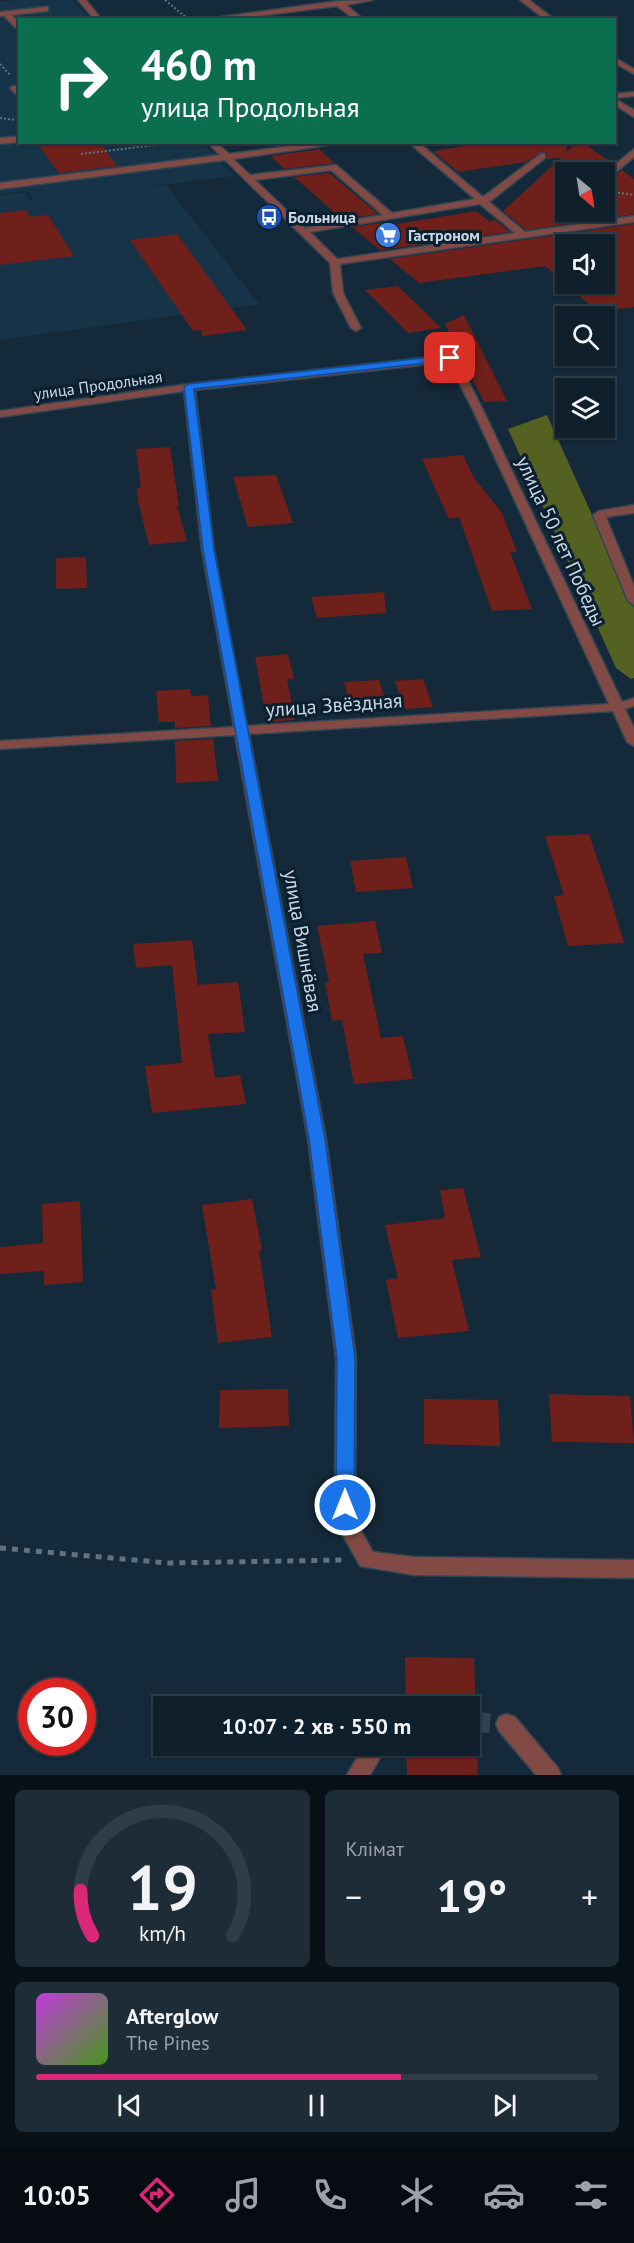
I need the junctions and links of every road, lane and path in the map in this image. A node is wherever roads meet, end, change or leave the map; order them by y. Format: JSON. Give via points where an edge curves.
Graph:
{"nodes":[{"id":1,"x":81,"y":0,"type":"edge"},
{"id":2,"x":165,"y":0,"type":"edge"},
{"id":3,"x":369,"y":0,"type":"edge"},
{"id":4,"x":524,"y":0,"type":"edge"},
{"id":5,"x":338,"y":3,"type":"junction"},
{"id":6,"x":45,"y":9,"type":"dead end"},
{"id":7,"x":3,"y":14,"type":"edge"},
{"id":8,"x":97,"y":18,"type":"edge"},
{"id":9,"x":187,"y":18,"type":"edge"},
{"id":10,"x":218,"y":18,"type":"edge"},
{"id":11,"x":358,"y":18,"type":"edge"},
{"id":12,"x":549,"y":18,"type":"edge"},
{"id":13,"x":18,"y":28,"type":"edge"},
{"id":14,"x":616,"y":61,"type":"edge"},
{"id":15,"x":616,"y":70,"type":"edge"},
{"id":16,"x":632,"y":70,"type":"edge"},
{"id":17,"x":634,"y":94,"type":"edge"},
{"id":18,"x":616,"y":99,"type":"edge"},
{"id":19,"x":616,"y":100,"type":"edge"},
{"id":20,"x":634,"y":114,"type":"edge"},
{"id":21,"x":0,"y":118,"type":"edge"},
{"id":22,"x":18,"y":121,"type":"edge"},
{"id":23,"x":18,"y":139,"type":"edge"},
{"id":24,"x":0,"y":141,"type":"edge"},
{"id":25,"x":213,"y":144,"type":"edge"},
{"id":26,"x":321,"y":144,"type":"edge"},
{"id":27,"x":414,"y":144,"type":"edge"},
{"id":28,"x":156,"y":145,"type":"dead end"},
{"id":29,"x":634,"y":152,"type":"edge"},
{"id":30,"x":81,"y":154,"type":"dead end"},
{"id":31,"x":542,"y":156,"type":"joint"},
{"id":32,"x":226,"y":158,"type":"junction"},
{"id":33,"x":565,"y":162,"type":"edge"},
{"id":34,"x":615,"y":168,"type":"edge"},
{"id":35,"x":247,"y":178,"type":"junction"},
{"id":36,"x":0,"y":186,"type":"edge"},
{"id":37,"x":615,"y":192,"type":"edge"},
{"id":38,"x":634,"y":195,"type":"edge"},
{"id":39,"x":482,"y":202,"type":"junction"},
{"id":40,"x":390,"y":216,"type":"junction"},
{"id":41,"x":634,"y":219,"type":"edge"},
{"id":42,"x":302,"y":231,"type":"junction"},
{"id":43,"x":523,"y":235,"type":"junction"},
{"id":44,"x":335,"y":264,"type":"junction"},
{"id":45,"x":356,"y":328,"type":"dead end"},
{"id":46,"x":450,"y":358,"type":"joint"},
{"id":47,"x":189,"y":387,"type":"junction"},
{"id":48,"x":0,"y":414,"type":"edge"},
{"id":49,"x":634,"y":509,"type":"edge"},
{"id":50,"x":634,"y":601,"type":"edge"},
{"id":51,"x":634,"y":702,"type":"edge"},
{"id":52,"x":618,"y":706,"type":"junction"},
{"id":53,"x":243,"y":731,"type":"junction"},
{"id":54,"x":634,"y":742,"type":"edge"},
{"id":55,"x":0,"y":745,"type":"edge"},
{"id":56,"x":0,"y":1548,"type":"edge"},
{"id":57,"x":367,"y":1560,"type":"junction"},
{"id":58,"x":634,"y":1569,"type":"edge"},
{"id":59,"x":507,"y":1724,"type":"dead end"},
{"id":60,"x":370,"y":1756,"type":"edge"},
{"id":61,"x":358,"y":1775,"type":"edge"},
{"id":62,"x":550,"y":1775,"type":"edge"}],
"edges":[{"from":1,"to":8,"type":"street"},
{"from":2,"to":9,"type":"path"},
{"from":3,"to":5,"type":"street"},
{"from":4,"to":12,"type":"street"},
{"from":5,"to":10,"type":"street"},
{"from":5,"to":11,"type":"street"},
{"from":6,"to":7,"type":"street"},
{"from":7,"to":13,"type":"street"},
{"from":14,"to":16,"type":"street"},
{"from":15,"to":16,"type":"street"},
{"from":17,"to":18,"type":"street"},
{"from":19,"to":20,"type":"street"},
{"from":21,"to":22,"type":"path"},
{"from":23,"to":24,"type":"street"},
{"from":25,"to":32,"type":"street"},
{"from":26,"to":32,"type":"street"},
{"from":27,"to":39,"type":"street"},
{"from":28,"to":30,"type":"path"},
{"from":29,"to":34,"type":"street"},
{"from":31,"to":33,"type":"path"},
{"from":31,"to":39,"type":"street"},
{"from":32,"to":35,"type":"street"},
{"from":32,"to":36,"type":"street"},
{"from":35,"to":40,"type":"street","via":[[333,167]]},
{"from":35,"to":42,"type":"street"},
{"from":37,"to":38,"type":"path"},
{"from":39,"to":40,"type":"street"},
{"from":39,"to":43,"type":"street"},
{"from":40,"to":42,"type":"street"},
{"from":41,"to":43,"type":"street"},
{"from":42,"to":44,"type":"street"},
{"from":43,"to":44,"type":"street"},
{"from":44,"to":45,"type":"street","via":[[338,293]]},
{"from":46,"to":47,"type":"street","name":"улица Продольная"},
{"from":46,"to":52,"type":"street","name":"улица 50 лет Победы"},
{"from":47,"to":48,"type":"street","name":"улица Продольная"},
{"from":47,"to":53,"type":"street","name":"улица Вишнёвая","via":[[208,550]]},
{"from":49,"to":50,"type":"street","via":[[599,515]]},
{"from":51,"to":52,"type":"street","name":"улица Звёздная"},
{"from":52,"to":53,"type":"street","name":"улица Звёздная"},
{"from":52,"to":54,"type":"street","name":"улица 50 лет Победы"},
{"from":53,"to":55,"type":"street","name":"улица Звёздная"},
{"from":53,"to":57,"type":"street","name":"улица Вишнёвая","via":[[317,1139],[343,1335],[345,1505],[350,1530]]},
{"from":56,"to":57,"type":"path","via":[[168,1563]]},
{"from":57,"to":58,"type":"street","via":[[414,1566]]},
{"from":59,"to":62,"type":"street"},
{"from":60,"to":61,"type":"street"}]}
